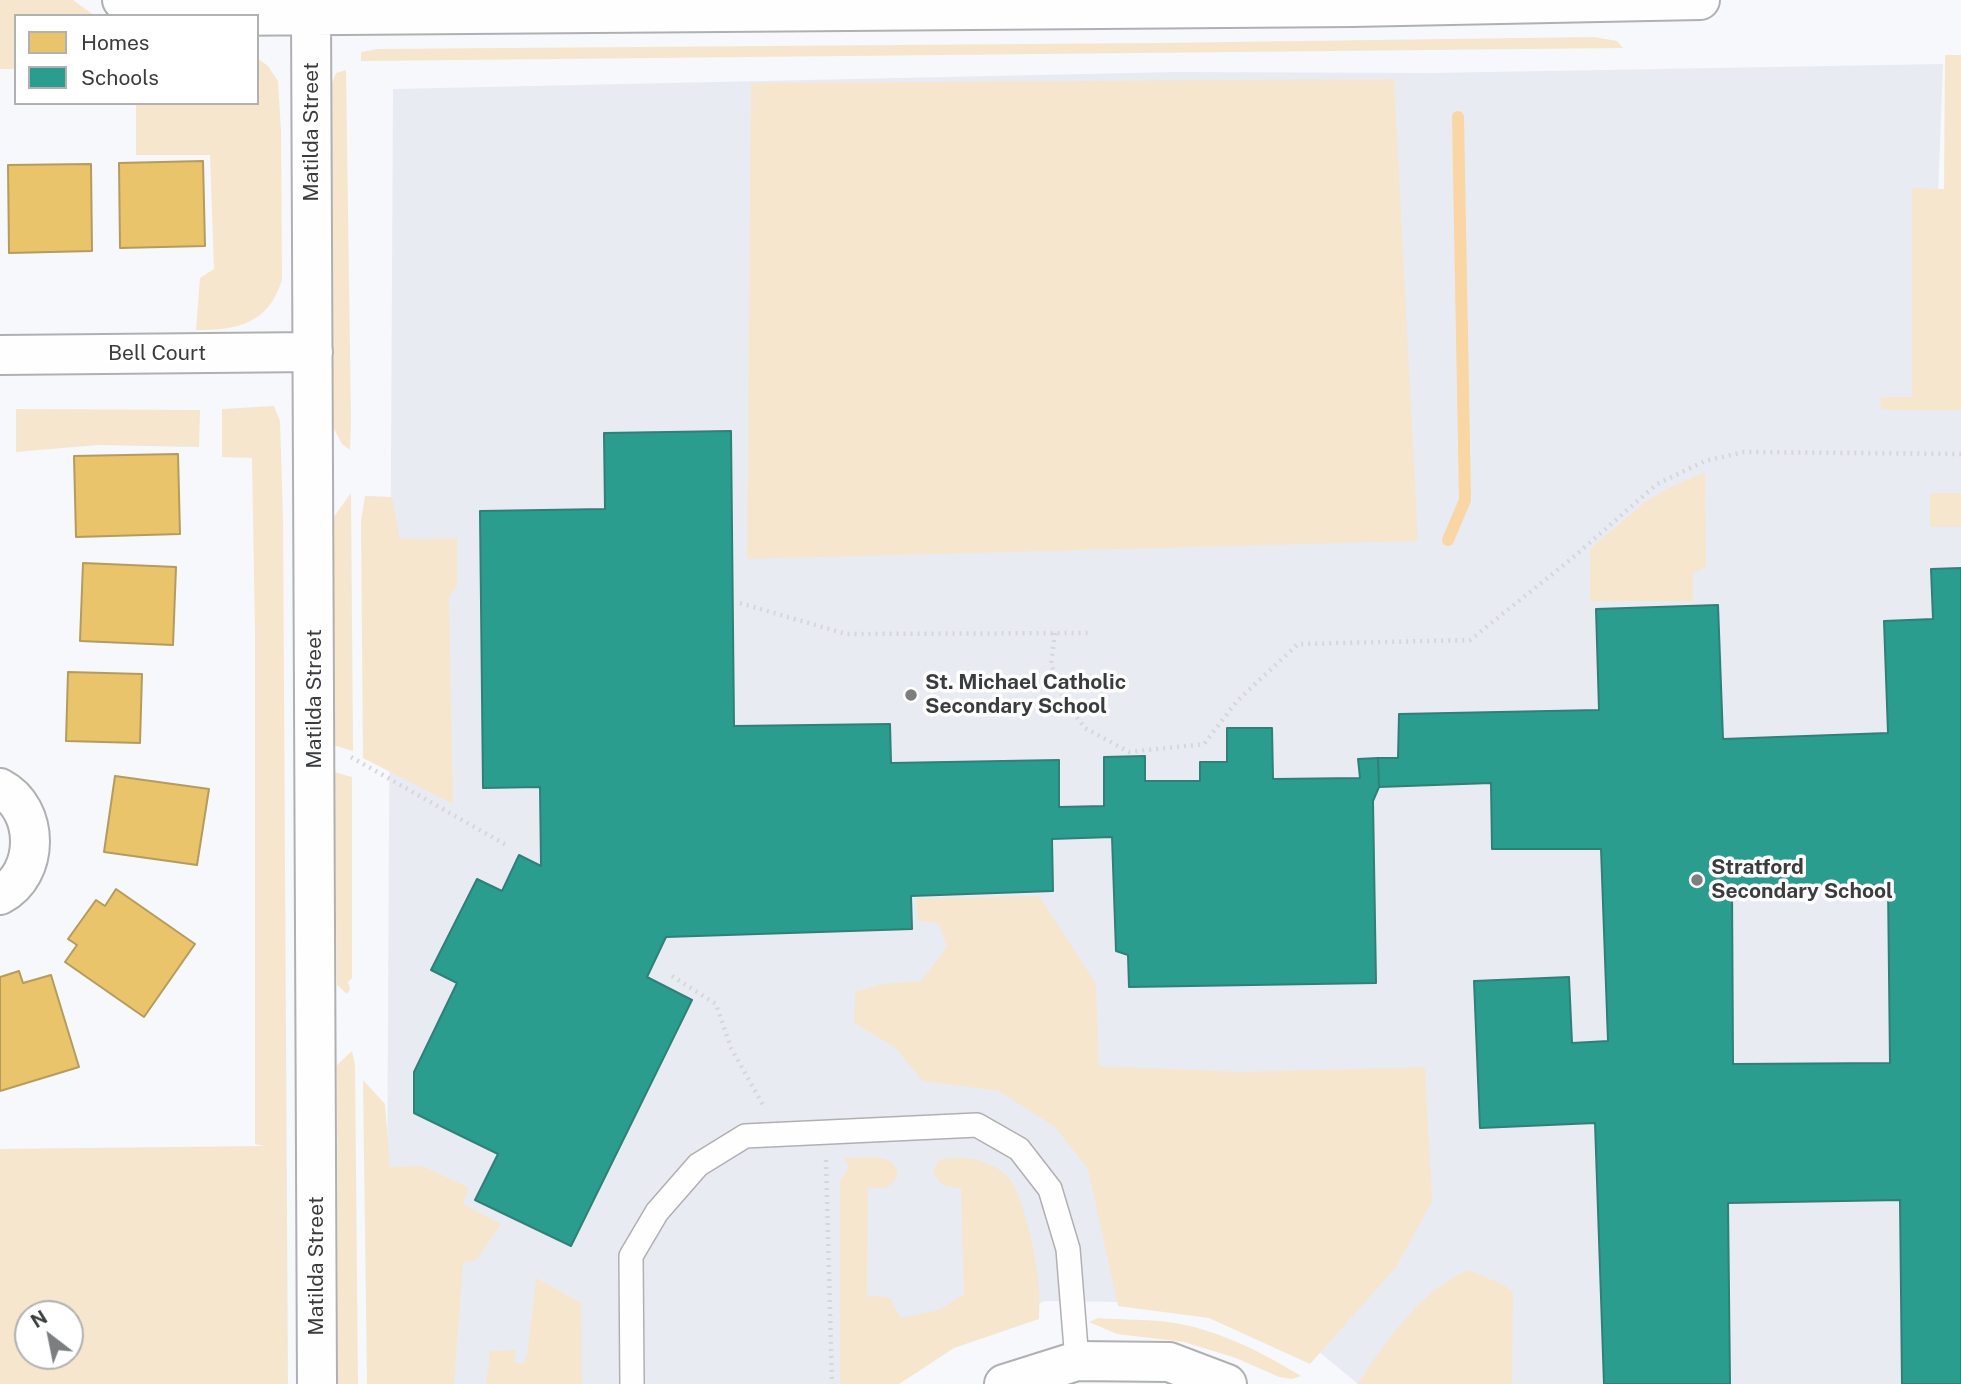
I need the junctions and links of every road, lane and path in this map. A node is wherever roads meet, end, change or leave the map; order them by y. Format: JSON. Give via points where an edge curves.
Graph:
{"nodes":[{"id":1,"x":122,"y":0,"type":"edge"},
{"id":2,"x":1700,"y":0,"type":"edge"},
{"id":3,"x":944,"y":5,"type":"edge"},
{"id":4,"x":196,"y":14,"type":"edge"},
{"id":5,"x":311,"y":14,"type":"junction"},
{"id":6,"x":259,"y":15,"type":"edge"},
{"id":7,"x":313,"y":352,"type":"junction"},
{"id":8,"x":0,"y":355,"type":"edge"},
{"id":9,"x":1961,"y":454,"type":"edge"},
{"id":10,"x":740,"y":603,"type":"dead end"},
{"id":11,"x":1055,"y":633,"type":"junction"},
{"id":12,"x":1091,"y":633,"type":"dead end"},
{"id":13,"x":315,"y":742,"type":"junction"},
{"id":14,"x":0,"y":788,"type":"edge"},
{"id":15,"x":508,"y":846,"type":"dead end"},
{"id":16,"x":0,"y":895,"type":"edge"},
{"id":17,"x":672,"y":976,"type":"dead end"},
{"id":18,"x":826,"y":1132,"type":"junction"},
{"id":19,"x":779,"y":1134,"type":"junction"},
{"id":20,"x":1077,"y":1361,"type":"junction"},
{"id":21,"x":317,"y":1384,"type":"edge"},
{"id":22,"x":632,"y":1384,"type":"edge"},
{"id":23,"x":832,"y":1384,"type":"edge"},
{"id":24,"x":1004,"y":1384,"type":"edge"},
{"id":25,"x":1227,"y":1384,"type":"edge"}],
"edges":[{"from":1,"to":4,"type":"street","via":[[142,9]]},
{"from":2,"to":3,"type":"street","via":[[1352,8]]},
{"from":3,"to":5,"type":"street"},
{"from":5,"to":6,"type":"street"},
{"from":5,"to":7,"type":"street","name":"Matilda Street"},
{"from":7,"to":8,"type":"street","name":"Bell Court"},
{"from":7,"to":13,"type":"street","name":"Matilda Street"},
{"from":9,"to":11,"type":"path","via":[[1744,452],[1705,461],[1657,484],[1470,640],[1298,644],[1237,701],[1204,744],[1129,752],[1085,728],[1065,702],[1051,664]]},
{"from":10,"to":11,"type":"path","via":[[846,634]]},
{"from":11,"to":12,"type":"path"},
{"from":13,"to":15,"type":"path","via":[[360,761]]},
{"from":13,"to":21,"type":"street","name":"Matilda Street"},
{"from":14,"to":16,"type":"street","via":[[20,807],[29,827],[30,852],[23,873]]},
{"from":17,"to":19,"type":"path","via":[[716,1004],[731,1048]]},
{"from":18,"to":19,"type":"lane"},
{"from":18,"to":20,"type":"lane","via":[[977,1125],[1019,1149],[1050,1189],[1068,1249]]},
{"from":18,"to":23,"type":"path"},
{"from":19,"to":22,"type":"lane","via":[[745,1136],[698,1165],[657,1212],[631,1256]]},
{"from":20,"to":24,"type":"street"},
{"from":20,"to":25,"type":"street","via":[[1169,1362]]}]}
